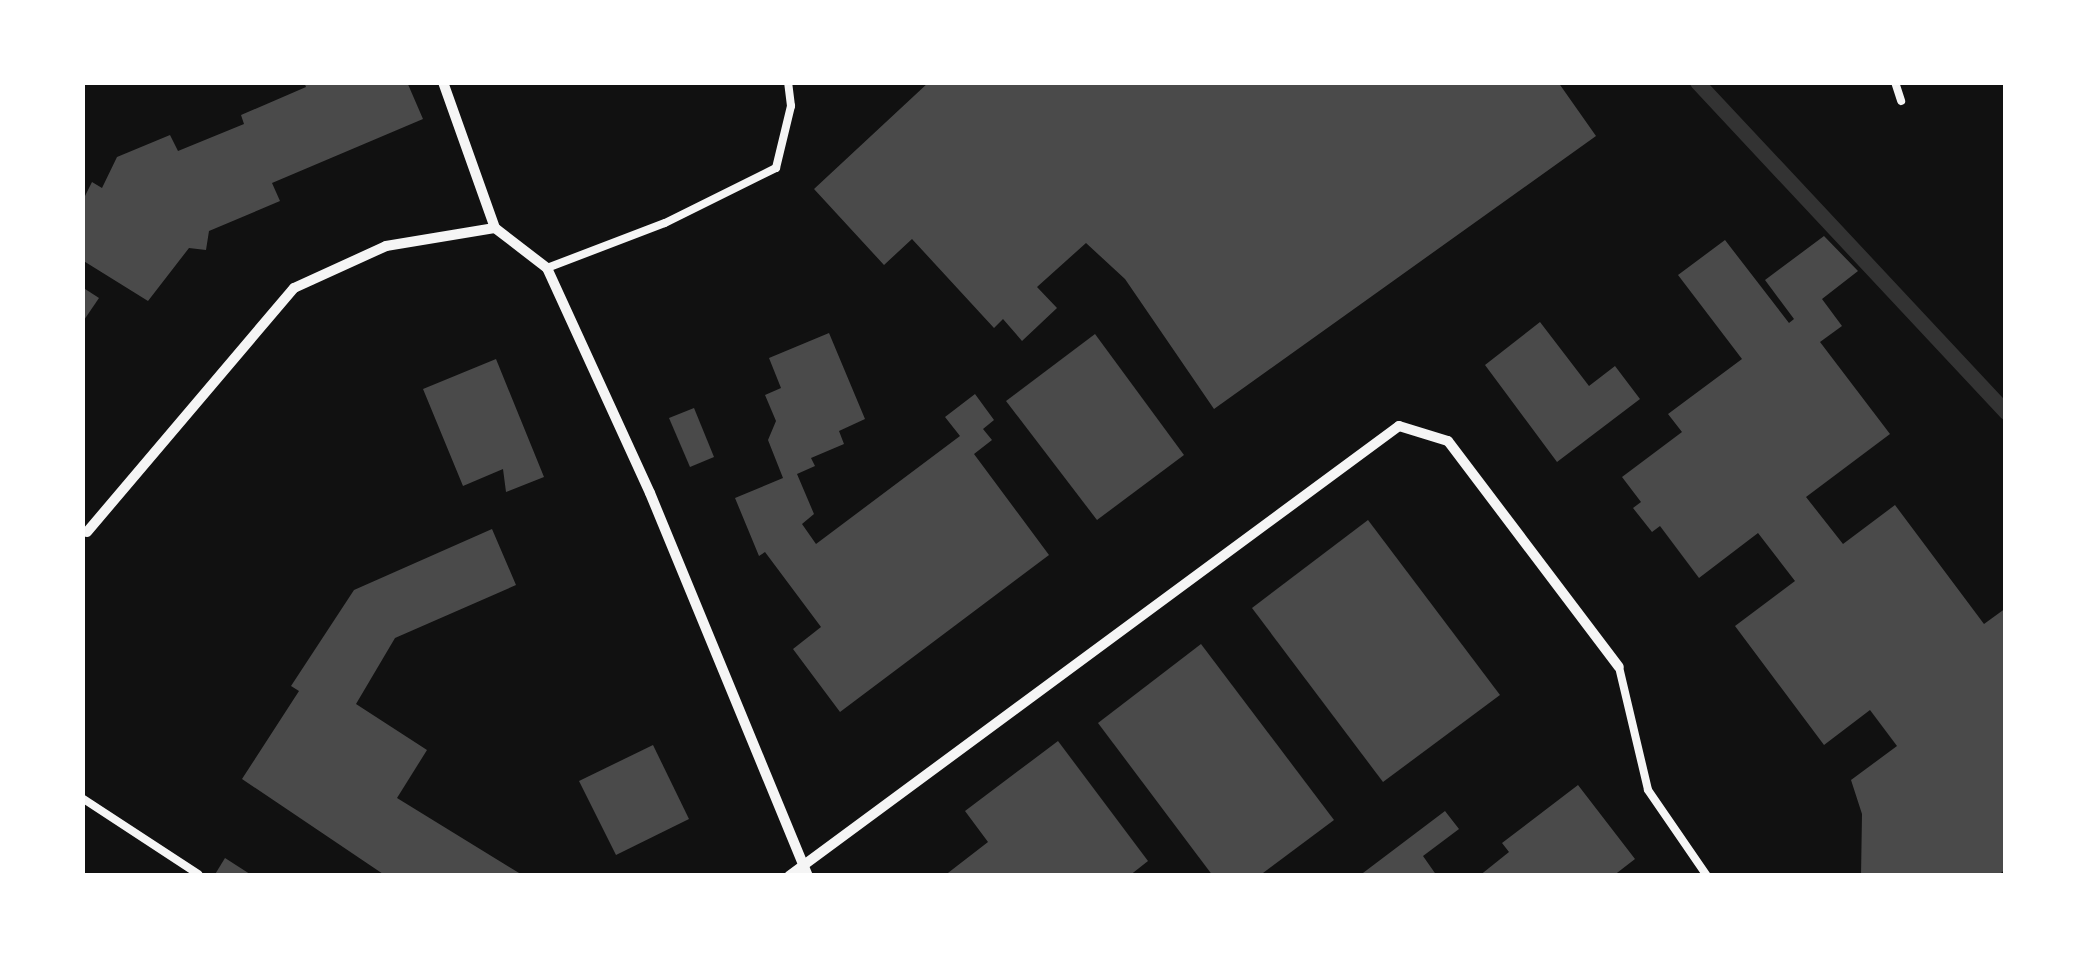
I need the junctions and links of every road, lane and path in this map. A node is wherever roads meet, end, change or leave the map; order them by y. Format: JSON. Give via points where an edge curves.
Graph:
{"nodes":[{"id":1,"x":443,"y":82,"type":"edge"},
{"id":2,"x":788,"y":82,"type":"edge"},
{"id":3,"x":1895,"y":82,"type":"edge"},
{"id":4,"x":1900,"y":102,"type":"dead end"},
{"id":5,"x":496,"y":228,"type":"junction"},
{"id":6,"x":547,"y":268,"type":"junction"},
{"id":7,"x":84,"y":533,"type":"edge"},
{"id":8,"x":1620,"y":667,"type":"joint"},
{"id":9,"x":82,"y":798,"type":"edge"},
{"id":10,"x":806,"y":871,"type":"edge"},
{"id":11,"x":198,"y":874,"type":"edge"},
{"id":12,"x":790,"y":876,"type":"edge"},
{"id":13,"x":1707,"y":876,"type":"edge"}],
"edges":[{"from":1,"to":5,"type":"street"},
{"from":2,"to":6,"type":"lane","via":[[791,106],[776,168],[665,222]]},
{"from":3,"to":4,"type":"lane"},
{"from":5,"to":6,"type":"street"},
{"from":5,"to":7,"type":"street","via":[[386,246],[294,288]]},
{"from":6,"to":10,"type":"street","via":[[650,493]]},
{"from":8,"to":10,"type":"street","via":[[1448,440],[1400,426]]},
{"from":8,"to":13,"type":"lane","via":[[1648,790]]},
{"from":9,"to":11,"type":"lane"},
{"from":10,"to":12,"type":"street"}]}
